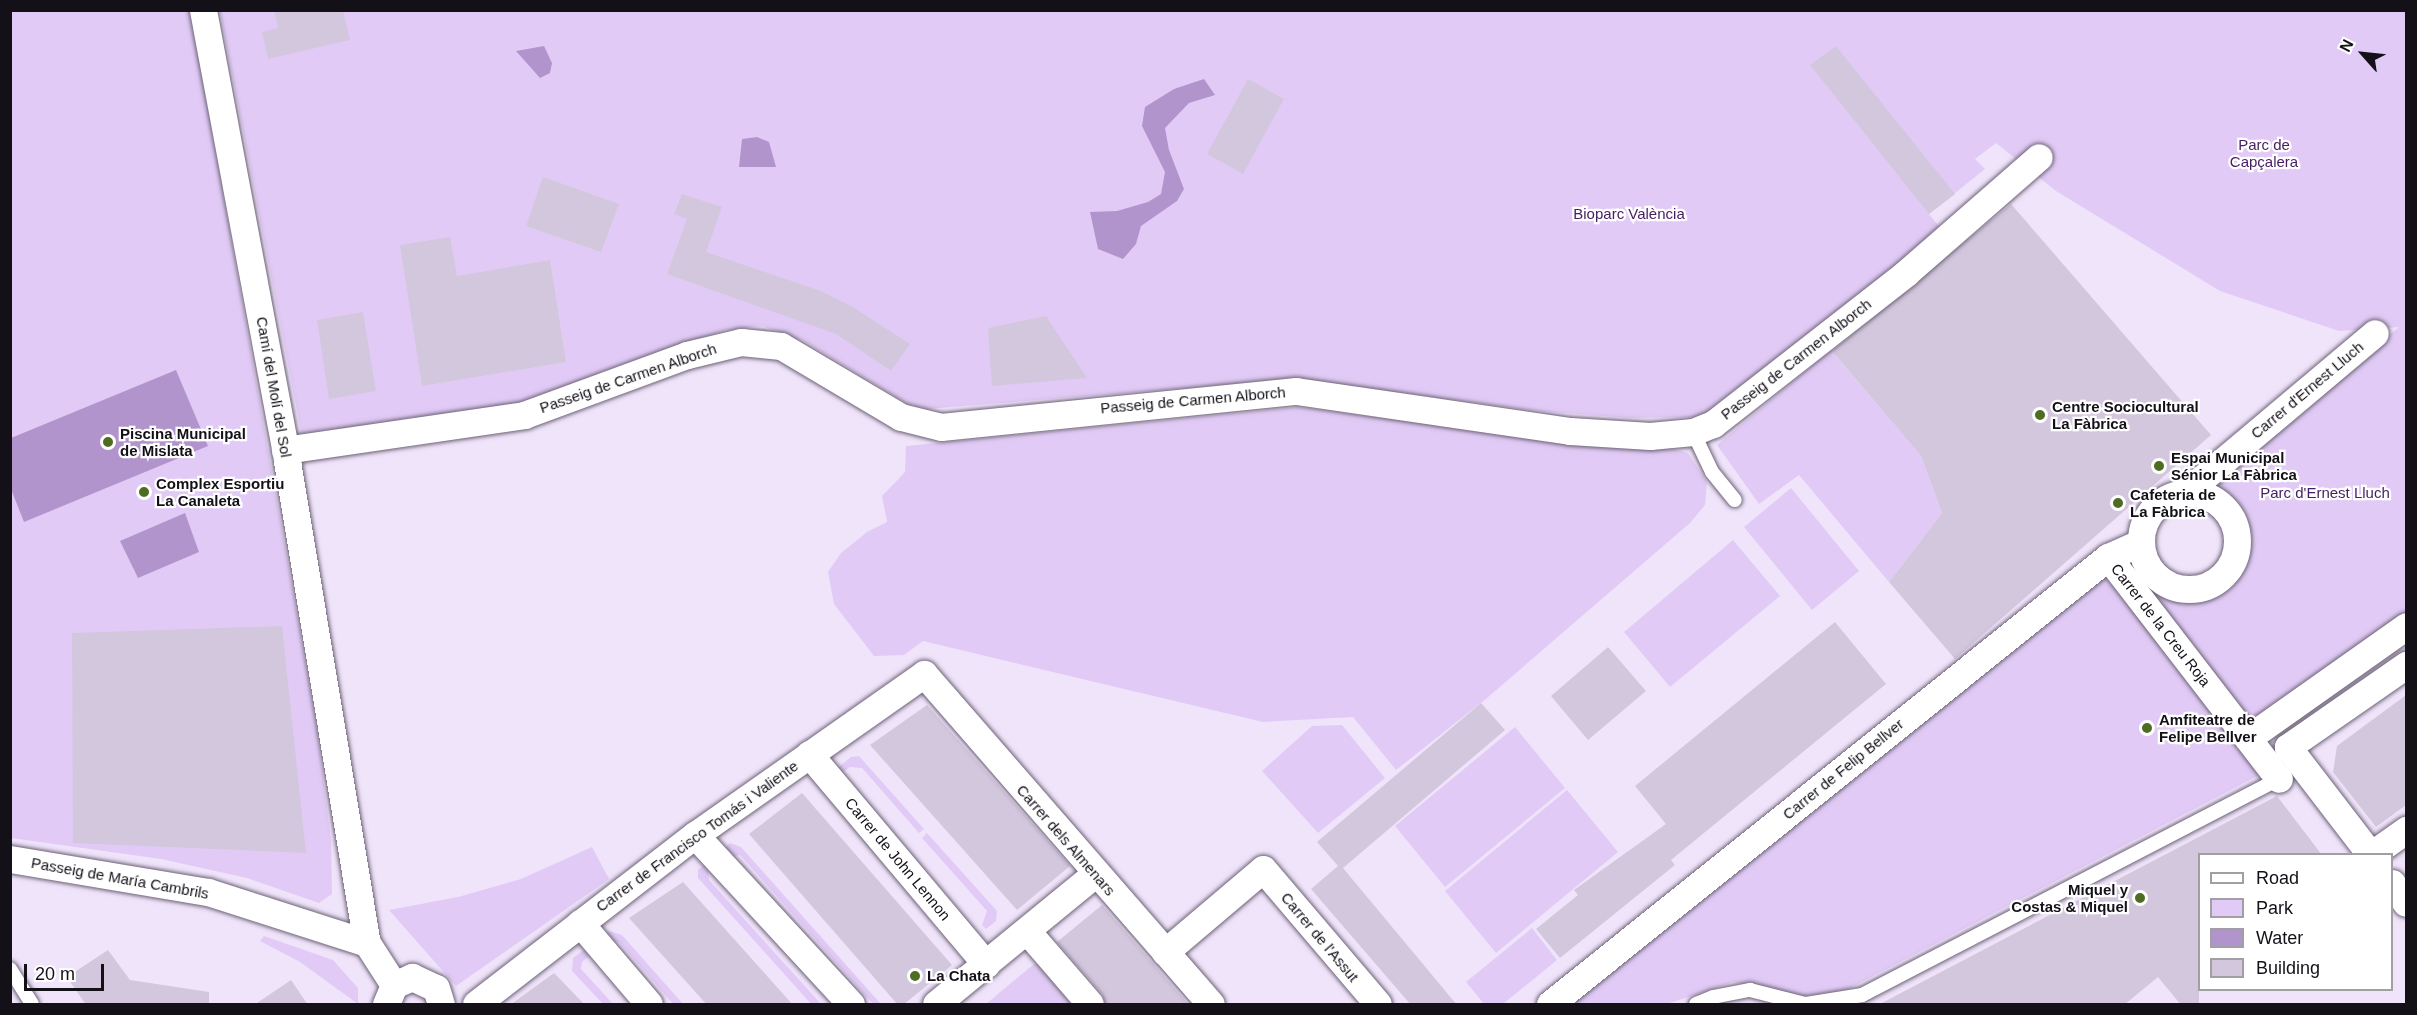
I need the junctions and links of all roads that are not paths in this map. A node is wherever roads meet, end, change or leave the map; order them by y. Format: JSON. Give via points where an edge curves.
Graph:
{"nodes":[{"id":1,"x":203,"y":10,"type":"edge"},
{"id":2,"x":2039,"y":158,"type":"dead end"},
{"id":3,"x":2374,"y":333,"type":"dead end"},
{"id":4,"x":1693,"y":432,"type":"junction"},
{"id":5,"x":285,"y":450,"type":"junction"},
{"id":6,"x":2184,"y":493,"type":"junction"},
{"id":7,"x":1735,"y":500,"type":"dead end"},
{"id":8,"x":2141,"y":543,"type":"junction"},
{"id":9,"x":2108,"y":557,"type":"junction"},
{"id":10,"x":2406,"y":626,"type":"edge"},
{"id":11,"x":2406,"y":665,"type":"edge"},
{"id":12,"x":924,"y":674,"type":"joint"},
{"id":13,"x":2248,"y":738,"type":"junction"},
{"id":14,"x":809,"y":754,"type":"junction"},
{"id":15,"x":2290,"y":764,"type":"junction"},
{"id":16,"x":2406,"y":830,"type":"edge"},
{"id":17,"x":696,"y":835,"type":"junction"},
{"id":18,"x":2369,"y":853,"type":"edge"},
{"id":19,"x":2374,"y":853,"type":"edge"},
{"id":20,"x":10,"y":859,"type":"edge"},
{"id":21,"x":1095,"y":874,"type":"junction"},
{"id":22,"x":2393,"y":886,"type":"edge"},
{"id":23,"x":2406,"y":903,"type":"edge"},
{"id":24,"x":580,"y":923,"type":"junction"},
{"id":25,"x":1027,"y":931,"type":"junction"},
{"id":26,"x":367,"y":943,"type":"junction"},
{"id":27,"x":1165,"y":952,"type":"junction"},
{"id":28,"x":986,"y":964,"type":"junction"},
{"id":29,"x":10,"y":969,"type":"edge"},
{"id":30,"x":388,"y":999,"type":"edge"},
{"id":31,"x":32,"y":1005,"type":"edge"},
{"id":32,"x":441,"y":1005,"type":"edge"},
{"id":33,"x":476,"y":1005,"type":"edge"},
{"id":34,"x":649,"y":1005,"type":"edge"},
{"id":35,"x":851,"y":1005,"type":"edge"},
{"id":36,"x":936,"y":1005,"type":"edge"},
{"id":37,"x":1090,"y":1005,"type":"edge"},
{"id":38,"x":1211,"y":1005,"type":"edge"},
{"id":39,"x":1378,"y":1005,"type":"edge"},
{"id":40,"x":1550,"y":1005,"type":"edge"},
{"id":41,"x":1696,"y":1005,"type":"edge"},
{"id":42,"x":1806,"y":1005,"type":"edge"}],
"edges":[{"from":1,"to":5,"type":"street","name":"Camí del Molí del Sol"},
{"from":2,"to":4,"type":"street","name":"Passeig de Carmen Alborch","via":[[1906,273],[1713,424]]},
{"from":3,"to":6,"type":"street","name":"Carrer d'Ernest Lluch"},
{"from":4,"to":5,"type":"street","name":"Passeig de Carmen Alborch","via":[[1650,436],[1570,431],[1296,391],[941,427],[901,417],[781,346],[741,342],[687,355],[524,415]]},
{"from":4,"to":7,"type":"lane","via":[[1712,472]]},
{"from":5,"to":26,"type":"street","name":"Camí del Molí del Sol"},
{"from":6,"to":8,"type":"street","via":[[2164,500],[2151,511],[2143,526]]},
{"from":6,"to":8,"type":"street","via":[[2209,498],[2229,513],[2237,539],[2227,570],[2206,586],[2173,586],[2153,573]]},
{"from":8,"to":9,"type":"street","name":"Carrer de Felip Bellver"},
{"from":9,"to":13,"type":"street","name":"Carrer de la Creu Roja"},
{"from":9,"to":40,"type":"street","name":"Carrer de Felip Bellver"},
{"from":10,"to":13,"type":"street"},
{"from":11,"to":15,"type":"street"},
{"from":12,"to":14,"type":"street","name":"Carrer de Francisco Tomás i Valiente"},
{"from":12,"to":21,"type":"street","name":"Carrer dels Almenars"},
{"from":13,"to":15,"type":"street","name":"Carrer de la Creu Roja"},
{"from":14,"to":17,"type":"street","name":"Carrer de Francisco Tomás i Valiente"},
{"from":14,"to":28,"type":"street","name":"Carrer de John Lennon"},
{"from":15,"to":18,"type":"street","name":"Carrer de la Creu Roja"},
{"from":15,"to":42,"type":"lane","via":[[1862,995]]},
{"from":16,"to":19,"type":"street"},
{"from":17,"to":24,"type":"street","name":"Carrer de Francisco Tomás i Valiente"},
{"from":17,"to":35,"type":"street"},
{"from":20,"to":26,"type":"street","name":"Passeig de María Cambrils","via":[[208,892]]},
{"from":21,"to":25,"type":"street"},
{"from":21,"to":27,"type":"street","name":"Carrer dels Almenars"},
{"from":22,"to":23,"type":"street"},
{"from":24,"to":33,"type":"street","name":"Carrer de Francisco Tomás i Valiente"},
{"from":24,"to":34,"type":"street"},
{"from":25,"to":28,"type":"street"},
{"from":25,"to":37,"type":"street"},
{"from":26,"to":30,"type":"street"},
{"from":27,"to":38,"type":"street","name":"Carrer dels Almenars"},
{"from":27,"to":39,"type":"street","name":"Carrer de l'Assut","via":[[1263,869]]},
{"from":28,"to":36,"type":"street"},
{"from":29,"to":31,"type":"lane"},
{"from":30,"to":32,"type":"street","via":[[412,977],[421,978],[436,988]]},
{"from":41,"to":42,"type":"lane","via":[[1713,997],[1750,990]]}]}
